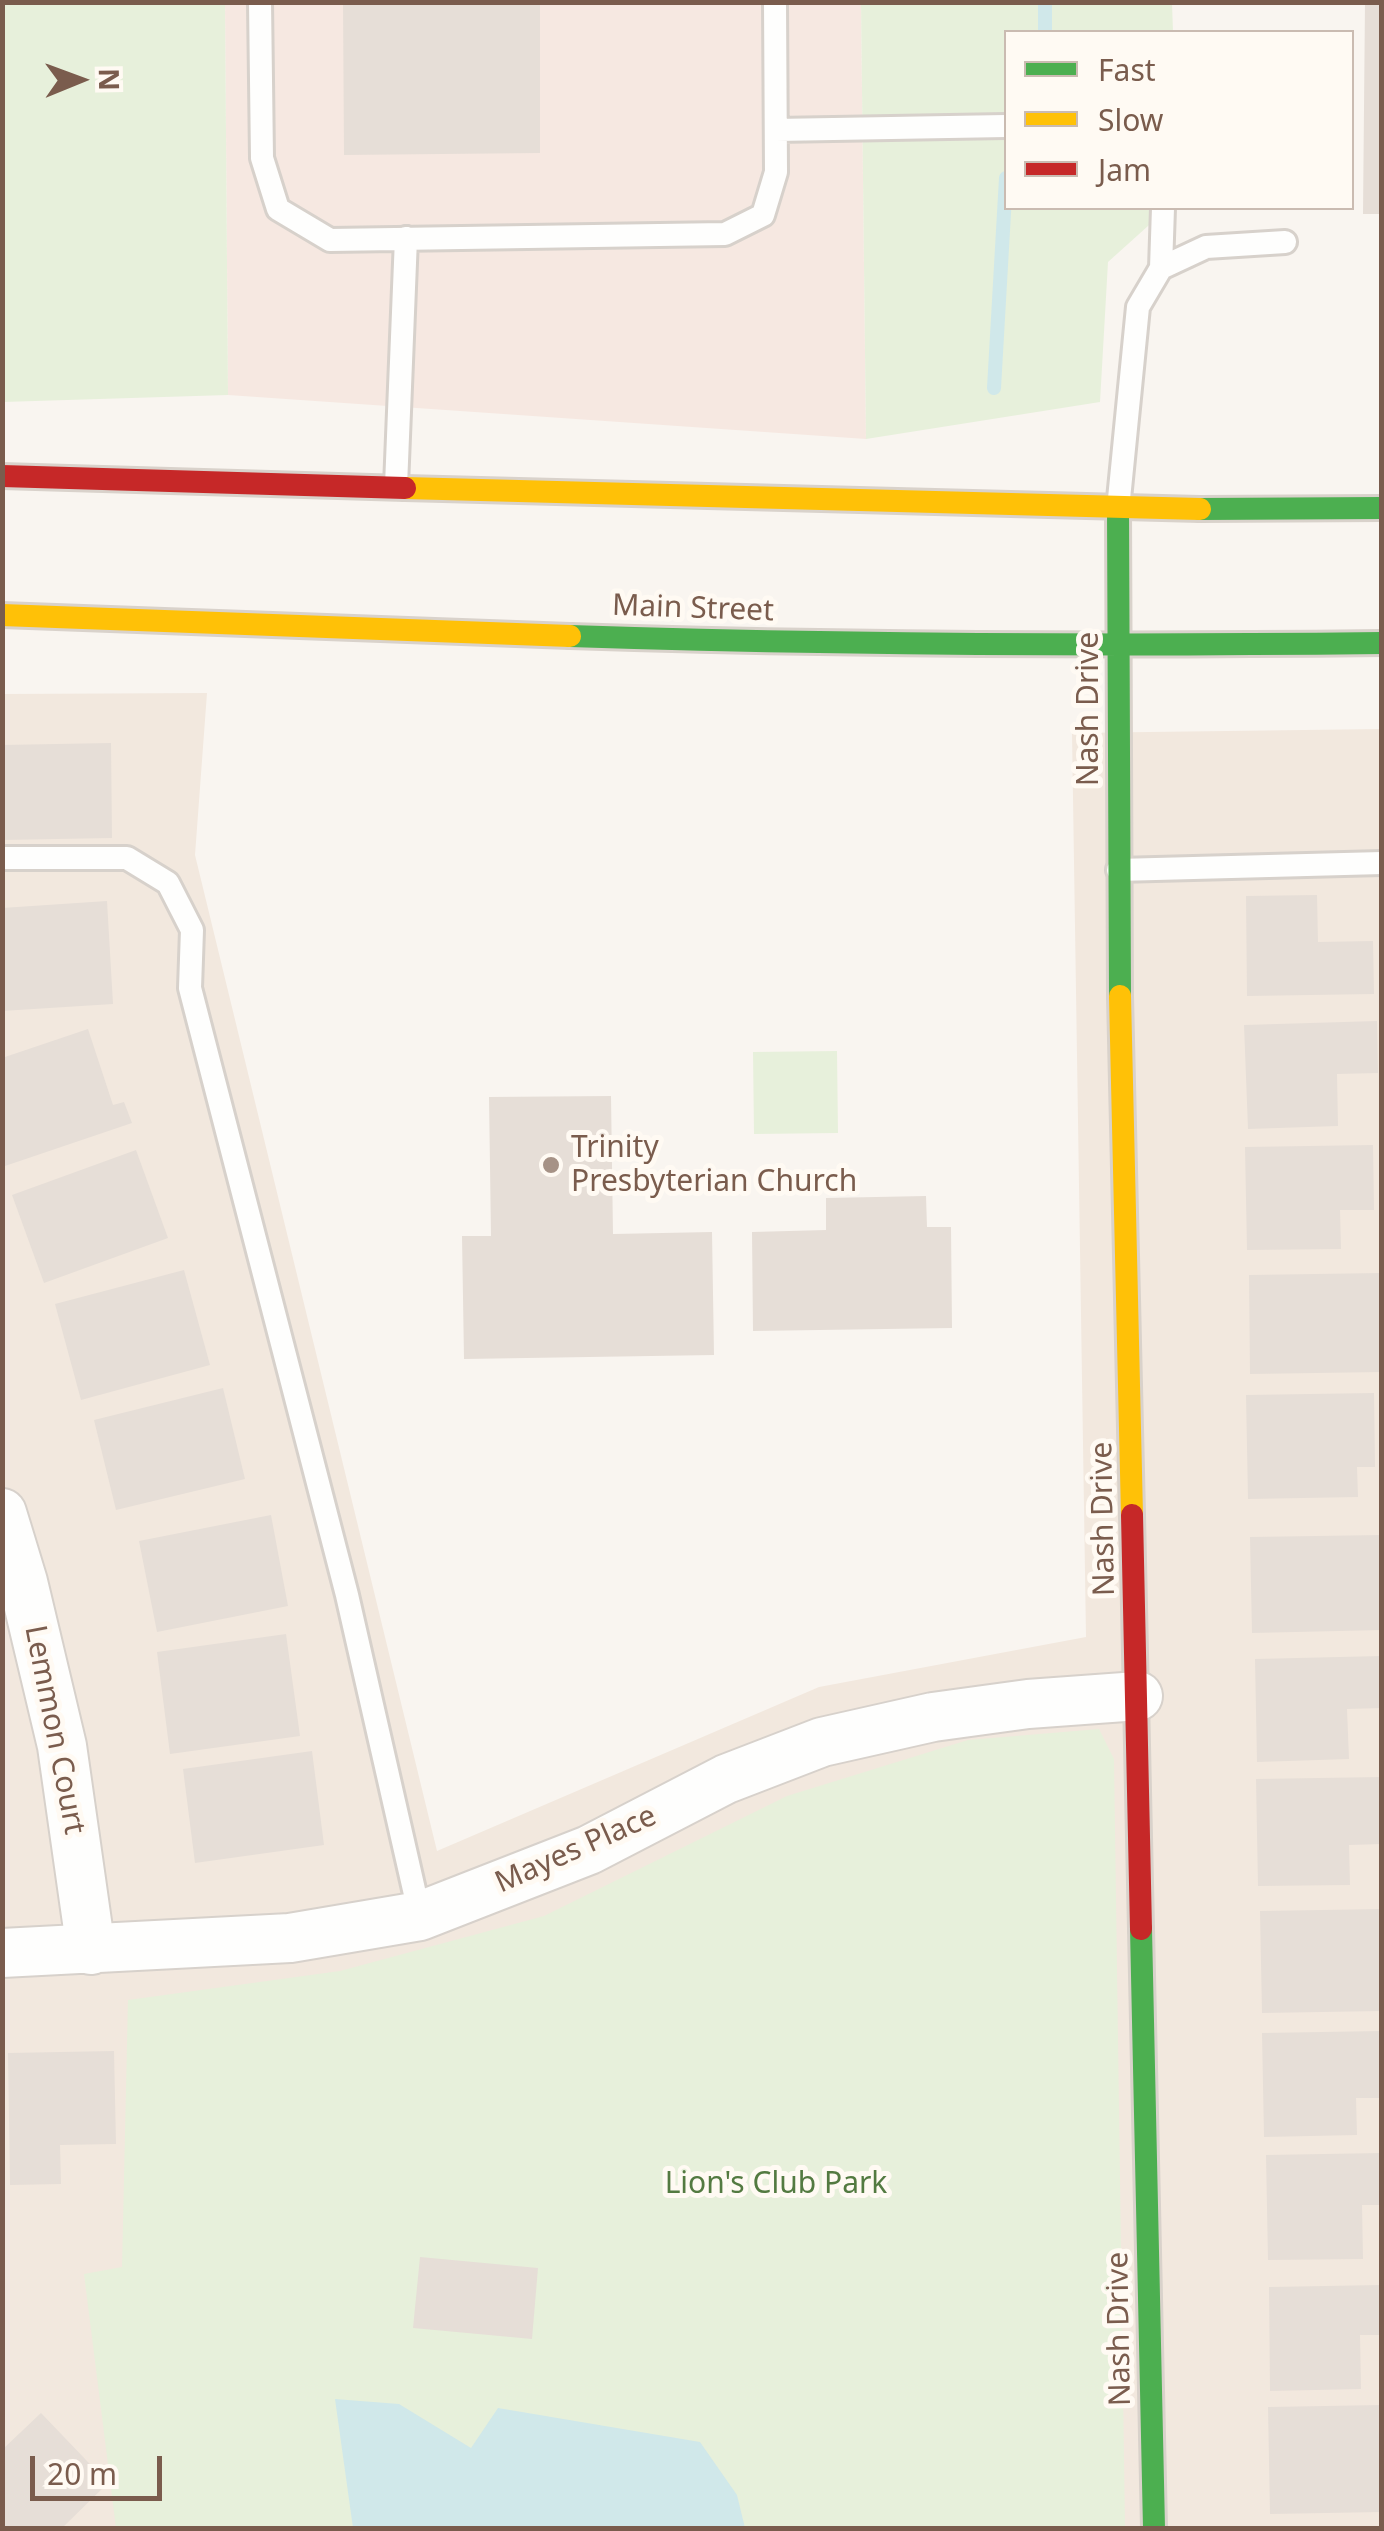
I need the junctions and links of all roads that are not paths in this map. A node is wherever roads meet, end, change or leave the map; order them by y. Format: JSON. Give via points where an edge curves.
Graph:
{"nodes":[{"id":1,"x":260,"y":2,"type":"edge"},
{"id":2,"x":775,"y":2,"type":"edge"},
{"id":3,"x":1004,"y":126,"type":"edge"},
{"id":4,"x":776,"y":130,"type":"junction"},
{"id":5,"x":1163,"y":210,"type":"edge"},
{"id":6,"x":406,"y":238,"type":"junction"},
{"id":7,"x":1284,"y":242,"type":"dead end"},
{"id":8,"x":1161,"y":268,"type":"junction"},
{"id":9,"x":2,"y":476,"type":"edge"},
{"id":10,"x":396,"y":486,"type":"junction"},
{"id":11,"x":1118,"y":508,"type":"junction"},
{"id":12,"x":1382,"y":508,"type":"edge"},
{"id":13,"x":2,"y":615,"type":"edge"},
{"id":14,"x":1382,"y":643,"type":"edge"},
{"id":15,"x":1119,"y":646,"type":"junction"},
{"id":16,"x":2,"y":858,"type":"edge"},
{"id":17,"x":1382,"y":863,"type":"edge"},
{"id":18,"x":1118,"y":870,"type":"junction"},
{"id":19,"x":2,"y":1513,"type":"edge"},
{"id":20,"x":1138,"y":1696,"type":"junction"},
{"id":21,"x":420,"y":1916,"type":"junction"},
{"id":22,"x":91,"y":1950,"type":"junction"},
{"id":23,"x":2,"y":1953,"type":"edge"},
{"id":24,"x":1154,"y":2528,"type":"edge"}],
"edges":[{"from":1,"to":6,"type":"lane","via":[[262,158],[278,210],[330,240]]},
{"from":2,"to":4,"type":"lane"},
{"from":3,"to":4,"type":"lane"},
{"from":4,"to":6,"type":"lane","via":[[776,172],[764,215],[725,234]]},
{"from":5,"to":8,"type":"lane"},
{"from":6,"to":10,"type":"lane"},
{"from":7,"to":8,"type":"lane","via":[[1206,247]]},
{"from":8,"to":11,"type":"lane","via":[[1138,306]]},
{"from":9,"to":10,"type":"main road"},
{"from":10,"to":11,"type":"main road"},
{"from":11,"to":12,"type":"main road"},
{"from":11,"to":15,"type":"main road","name":"Nash Drive"},
{"from":13,"to":15,"type":"main road","name":"Main Street","via":[[719,641]]},
{"from":14,"to":15,"type":"main road","name":"Main Street"},
{"from":15,"to":18,"type":"main road","name":"Nash Drive"},
{"from":16,"to":21,"type":"lane","via":[[128,858],[168,882],[192,930],[190,988],[347,1596]]},
{"from":17,"to":18,"type":"lane"},
{"from":18,"to":20,"type":"main road","name":"Nash Drive"},
{"from":19,"to":22,"type":"street","name":"Lemmon Court","via":[[62,1746]]},
{"from":20,"to":21,"type":"street","name":"Mayes Place","via":[[933,1716],[822,1742],[726,1779],[589,1850]]},
{"from":20,"to":24,"type":"main road","name":"Nash Drive"},
{"from":21,"to":22,"type":"street","name":"Mayes Place","via":[[290,1938]]},
{"from":22,"to":23,"type":"street","name":"Mayes Place"}]}
